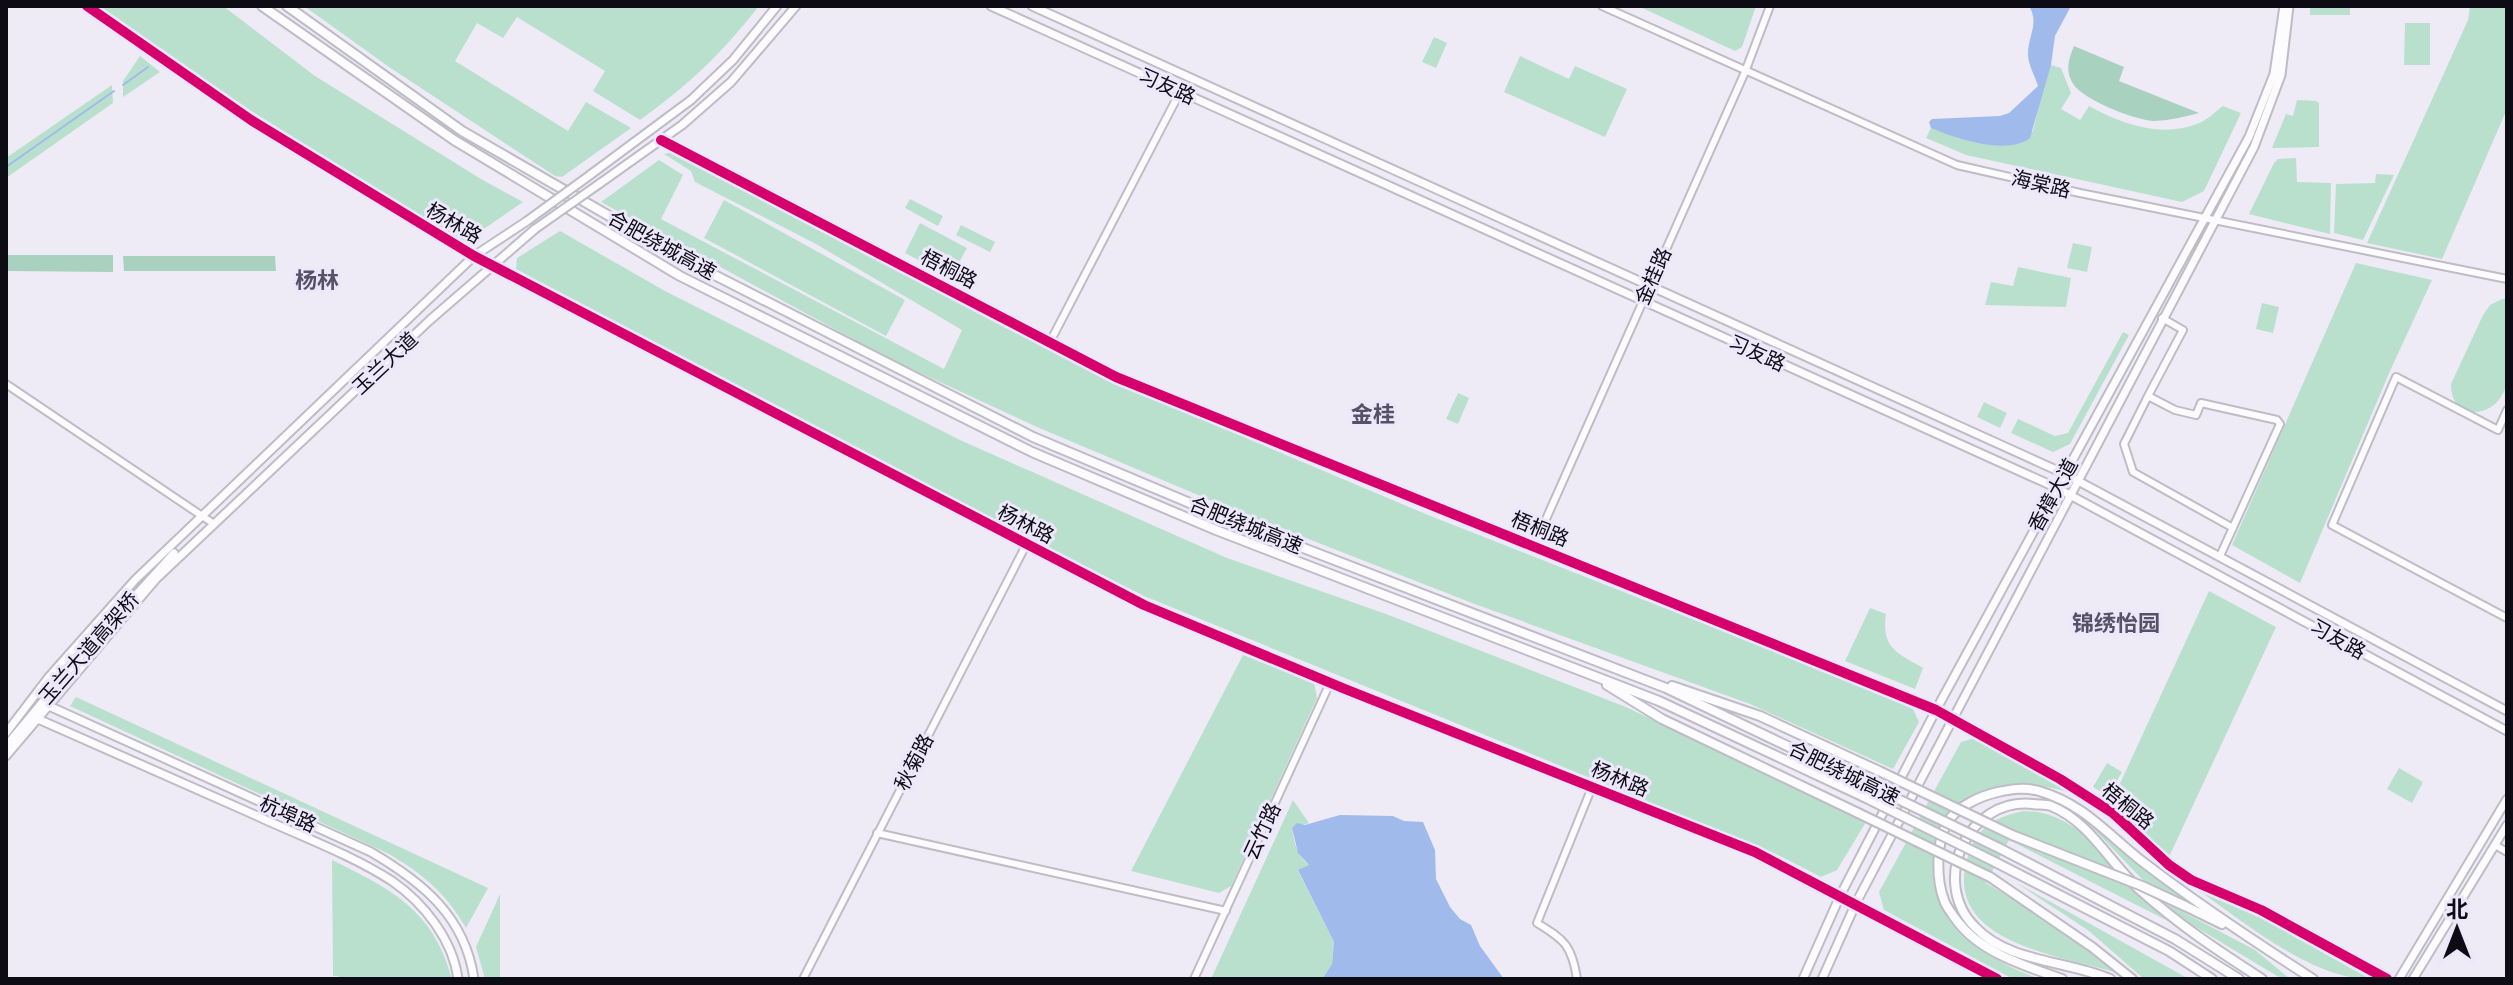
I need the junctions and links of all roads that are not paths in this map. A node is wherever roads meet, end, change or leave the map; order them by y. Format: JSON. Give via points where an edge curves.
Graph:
{"nodes":[{"id":1,"x":87,"y":6,"type":"edge"},
{"id":2,"x":262,"y":6,"type":"edge"},
{"id":3,"x":287,"y":6,"type":"edge"},
{"id":4,"x":777,"y":6,"type":"edge"},
{"id":5,"x":796,"y":6,"type":"edge"},
{"id":6,"x":991,"y":6,"type":"edge"},
{"id":7,"x":1032,"y":6,"type":"edge"},
{"id":8,"x":1602,"y":6,"type":"edge"},
{"id":9,"x":1770,"y":6,"type":"edge"},
{"id":10,"x":2286,"y":6,"type":"edge"},
{"id":11,"x":1745,"y":72,"type":"junction"},
{"id":12,"x":1180,"y":92,"type":"junction"},
{"id":13,"x":661,"y":140,"type":"junction"},
{"id":14,"x":2205,"y":217,"type":"junction"},
{"id":15,"x":2215,"y":219,"type":"junction"},
{"id":16,"x":474,"y":256,"type":"junction"},
{"id":17,"x":493,"y":266,"type":"junction"},
{"id":18,"x":2507,"y":279,"type":"edge"},
{"id":19,"x":1648,"y":287,"type":"junction"},
{"id":20,"x":1642,"y":302,"type":"junction"},
{"id":21,"x":2162,"y":318,"type":"junction"},
{"id":22,"x":1050,"y":342,"type":"junction"},
{"id":23,"x":6,"y":384,"type":"edge"},
{"id":24,"x":2148,"y":396,"type":"junction"},
{"id":25,"x":2507,"y":410,"type":"edge"},
{"id":26,"x":2065,"y":474,"type":"junction"},
{"id":27,"x":2077,"y":480,"type":"junction"},
{"id":28,"x":2057,"y":488,"type":"junction"},
{"id":29,"x":2070,"y":494,"type":"junction"},
{"id":30,"x":202,"y":514,"type":"junction"},
{"id":31,"x":214,"y":524,"type":"junction"},
{"id":32,"x":2233,"y":528,"type":"junction"},
{"id":33,"x":1026,"y":545,"type":"junction"},
{"id":34,"x":1534,"y":546,"type":"junction"},
{"id":35,"x":2220,"y":556,"type":"junction"},
{"id":36,"x":2507,"y":618,"type":"edge"},
{"id":37,"x":1596,"y":661,"type":"junction"},
{"id":38,"x":1589,"y":674,"type":"junction"},
{"id":39,"x":1330,"y":683,"type":"junction"},
{"id":40,"x":49,"y":706,"type":"junction"},
{"id":41,"x":1936,"y":710,"type":"junction"},
{"id":42,"x":2507,"y":711,"type":"edge"},
{"id":43,"x":1952,"y":718,"type":"junction"},
{"id":44,"x":38,"y":719,"type":"junction"},
{"id":45,"x":2506,"y":731,"type":"edge"},
{"id":46,"x":6,"y":733,"type":"edge"},
{"id":47,"x":6,"y":739,"type":"edge"},
{"id":48,"x":6,"y":746,"type":"edge"},
{"id":49,"x":6,"y":756,"type":"edge"},
{"id":50,"x":1592,"y":787,"type":"junction"},
{"id":51,"x":2507,"y":799,"type":"edge"},
{"id":52,"x":2507,"y":825,"type":"edge"},
{"id":53,"x":877,"y":833,"type":"junction"},
{"id":54,"x":2495,"y":845,"type":"junction"},
{"id":55,"x":2507,"y":852,"type":"edge"},
{"id":56,"x":1840,"y":896,"type":"junction"},
{"id":57,"x":1856,"y":903,"type":"junction"},
{"id":58,"x":1226,"y":911,"type":"junction"},
{"id":59,"x":2241,"y":933,"type":"junction"},
{"id":60,"x":458,"y":979,"type":"edge"},
{"id":61,"x":474,"y":979,"type":"edge"},
{"id":62,"x":803,"y":979,"type":"edge"},
{"id":63,"x":1194,"y":979,"type":"edge"},
{"id":64,"x":1577,"y":979,"type":"edge"},
{"id":65,"x":1803,"y":979,"type":"edge"},
{"id":66,"x":1822,"y":979,"type":"edge"},
{"id":67,"x":1997,"y":979,"type":"edge"},
{"id":68,"x":2062,"y":979,"type":"edge"},
{"id":69,"x":2110,"y":979,"type":"edge"},
{"id":70,"x":2132,"y":979,"type":"edge"},
{"id":71,"x":2212,"y":979,"type":"edge"},
{"id":72,"x":2239,"y":979,"type":"edge"},
{"id":73,"x":2262,"y":979,"type":"edge"},
{"id":74,"x":2313,"y":979,"type":"edge"},
{"id":75,"x":2387,"y":979,"type":"edge"},
{"id":76,"x":2399,"y":979,"type":"edge"},
{"id":77,"x":2413,"y":979,"type":"edge"}],
"edges":[{"from":1,"to":16,"type":"street","name":"杨林路","via":[[289,145]]},
{"from":2,"to":38,"type":"highway","name":"合肥绕城高速","via":[[454,140],[680,276],[1032,452],[1216,530]]},
{"from":3,"to":37,"type":"highway","name":"合肥绕城高速","via":[[462,131],[689,262],[1033,437],[1223,517]]},
{"from":4,"to":16,"type":"main road","name":"玉兰大道","bridge":true,"via":[[691,100]]},
{"from":5,"to":13,"type":"main road","name":"玉兰大道","via":[[731,82]]},
{"from":6,"to":12,"type":"main road","name":"习友路"},
{"from":7,"to":19,"type":"main road","name":"习友路"},
{"from":8,"to":11,"type":"street","name":"海棠路"},
{"from":9,"to":11,"type":"street","name":"金桂路"},
{"from":10,"to":14,"type":"main road","name":"香樟大道","via":[[2274,74],[2249,137]]},
{"from":10,"to":15,"type":"main road","name":"香樟大道","via":[[2281,75],[2254,147]]},
{"from":11,"to":14,"type":"street","name":"海棠路","via":[[1957,165]]},
{"from":11,"to":19,"type":"street","name":"金桂路"},
{"from":12,"to":20,"type":"main road","name":"习友路"},
{"from":12,"to":22,"type":"street"},
{"from":13,"to":17,"type":"main road","name":"玉兰大道","bridge":true,"via":[[535,229]]},
{"from":13,"to":22,"type":"street","name":"梧桐路"},
{"from":14,"to":15,"type":"street","name":"海棠路"},
{"from":14,"to":26,"type":"main road","name":"香樟大道"},
{"from":15,"to":18,"type":"street","name":"海棠路"},
{"from":15,"to":21,"type":"main road","name":"香樟大道"},
{"from":16,"to":17,"type":"street","name":"杨林路"},
{"from":16,"to":30,"type":"main road","name":"玉兰大道"},
{"from":17,"to":31,"type":"main road","name":"玉兰大道"},
{"from":17,"to":33,"type":"street","name":"杨林路"},
{"from":19,"to":20,"type":"street","name":"金桂路"},
{"from":19,"to":26,"type":"main road","name":"习友路"},
{"from":20,"to":28,"type":"main road","name":"习友路"},
{"from":20,"to":34,"type":"street","name":"金桂路"},
{"from":21,"to":24,"type":"street","via":[[2183,330]]},
{"from":21,"to":27,"type":"main road","name":"香樟大道"},
{"from":22,"to":34,"type":"street","name":"梧桐路","via":[[1116,377]]},
{"from":23,"to":30,"type":"street"},
{"from":24,"to":32,"type":"street","via":[[2124,444],[2133,472]]},
{"from":24,"to":32,"type":"street","via":[[2196,415],[2201,403],[2280,424]]},
{"from":25,"to":36,"type":"street","via":[[2498,430],[2396,377],[2332,525]]},
{"from":26,"to":27,"type":"main road","name":"习友路"},
{"from":26,"to":28,"type":"main road","name":"香樟大道"},
{"from":27,"to":29,"type":"main road","name":"香樟大道"},
{"from":27,"to":35,"type":"main road","name":"习友路"},
{"from":28,"to":29,"type":"main road","name":"习友路"},
{"from":28,"to":41,"type":"main road","name":"香樟大道"},
{"from":29,"to":43,"type":"main road","name":"香樟大道"},
{"from":29,"to":45,"type":"main road","name":"习友路"},
{"from":30,"to":31,"type":"street"},
{"from":30,"to":46,"type":"main road","name":"玉兰大道","via":[[135,580]]},
{"from":31,"to":40,"type":"main road","name":"玉兰大道","via":[[156,579]]},
{"from":32,"to":35,"type":"street"},
{"from":33,"to":39,"type":"street","name":"杨林路","via":[[1144,605]]},
{"from":33,"to":53,"type":"street","name":"秋菊路"},
{"from":34,"to":41,"type":"street","name":"梧桐路"},
{"from":35,"to":42,"type":"main road","name":"习友路"},
{"from":37,"to":59,"type":"highway","bridge":true,"via":[[1760,716],[2012,835],[2142,886]]},
{"from":37,"to":72,"type":"highway","name":"合肥绕城高速","bridge":true,"via":[[1666,688],[1999,848],[2175,939]]},
{"from":38,"to":70,"type":"highway","bridge":true,"via":[[1662,719],[1990,877]]},
{"from":38,"to":71,"type":"highway","name":"合肥绕城高速","bridge":true,"via":[[1864,797],[2169,951]]},
{"from":39,"to":50,"type":"street","name":"杨林路"},
{"from":39,"to":58,"type":"street","name":"云竹路"},
{"from":40,"to":44,"type":"main road","name":"玉兰大道"},
{"from":40,"to":61,"type":"main road","name":"杭埠路","via":[[371,852],[410,875],[432,894],[462,936]]},
{"from":41,"to":43,"type":"street","name":"梧桐路"},
{"from":41,"to":56,"type":"main road","name":"香樟大道"},
{"from":43,"to":57,"type":"main road","name":"香樟大道"},
{"from":43,"to":75,"type":"street","name":"梧桐路","via":[[2113,813],[2191,880],[2261,910]]},
{"from":44,"to":49,"type":"main road","name":"玉兰大道"},
{"from":44,"to":60,"type":"main road","name":"杭埠路","via":[[335,851],[392,882],[441,932]]},
{"from":47,"to":48,"type":"main road","name":"玉兰大道高架桥","via":[[127,595],[173,552]]},
{"from":50,"to":56,"type":"street","name":"杨林路","via":[[1755,852]]},
{"from":50,"to":64,"type":"street","via":[[1537,923],[1561,938],[1573,955]]},
{"from":51,"to":76,"type":"main road"},
{"from":52,"to":54,"type":"main road"},
{"from":53,"to":58,"type":"street"},
{"from":53,"to":62,"type":"street","name":"秋菊路"},
{"from":54,"to":55,"type":"street"},
{"from":54,"to":77,"type":"main road"},
{"from":56,"to":57,"type":"street","name":"杨林路"},
{"from":56,"to":65,"type":"main road","name":"香樟大道"},
{"from":57,"to":66,"type":"main road","name":"香樟大道"},
{"from":57,"to":67,"type":"street","name":"杨林路"},
{"from":58,"to":63,"type":"street","name":"云竹路"},
{"from":59,"to":68,"type":"highway","via":[[2141,860],[2089,814],[2036,790],[1989,794],[1947,822],[1938,857],[1944,901],[1978,940]]},
{"from":59,"to":74,"type":"highway"},
{"from":69,"to":73,"type":"highway","via":[[2012,950],[1972,925],[1959,902],[1954,873],[1974,824],[1996,809],[2020,803],[2050,806],[2080,825],[2135,886],[2182,927]]}]}
